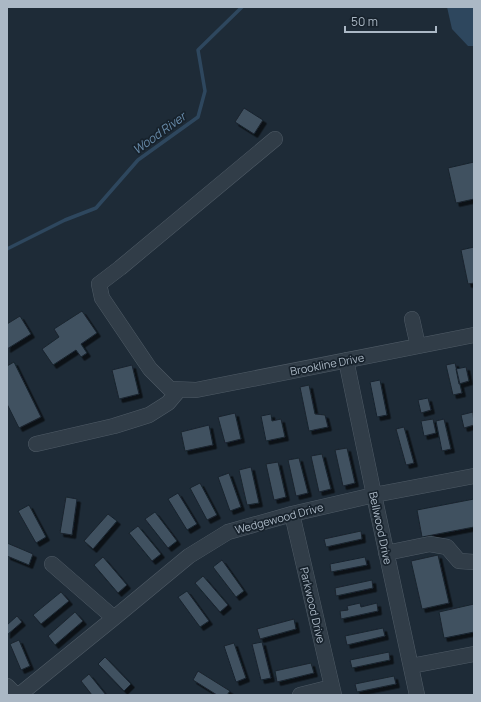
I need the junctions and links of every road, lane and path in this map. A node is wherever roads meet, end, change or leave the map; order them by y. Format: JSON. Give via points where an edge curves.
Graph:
{"nodes":[{"id":1,"x":275,"y":139,"type":"dead end"},
{"id":2,"x":412,"y":318,"type":"dead end"},
{"id":3,"x":474,"y":335,"type":"edge"},
{"id":4,"x":418,"y":346,"type":"junction"},
{"id":5,"x":346,"y":360,"type":"junction"},
{"id":6,"x":179,"y":390,"type":"junction"},
{"id":7,"x":36,"y":444,"type":"dead end"},
{"id":8,"x":474,"y":476,"type":"edge"},
{"id":9,"x":374,"y":495,"type":"junction"},
{"id":10,"x":292,"y":514,"type":"junction"},
{"id":11,"x":386,"y":553,"type":"junction"},
{"id":12,"x":474,"y":562,"type":"edge"},
{"id":13,"x":52,"y":564,"type":"dead end"},
{"id":14,"x":114,"y":618,"type":"junction"},
{"id":15,"x":474,"y":654,"type":"edge"},
{"id":16,"x":411,"y":666,"type":"junction"},
{"id":17,"x":7,"y":686,"type":"edge"},
{"id":18,"x":333,"y":691,"type":"edge"},
{"id":19,"x":17,"y":695,"type":"edge"},
{"id":20,"x":300,"y":695,"type":"edge"},
{"id":21,"x":417,"y":695,"type":"edge"}],
"edges":[{"from":1,"to":6,"type":"street","via":[[99,284],[102,298],[150,369],[170,389]]},
{"from":2,"to":4,"type":"street"},
{"from":3,"to":4,"type":"street","name":"Brookline Drive"},
{"from":4,"to":5,"type":"street","name":"Brookline Drive"},
{"from":5,"to":6,"type":"street","name":"Brookline Drive","via":[[196,390]]},
{"from":5,"to":9,"type":"street","name":"Bellwood Drive"},
{"from":6,"to":7,"type":"street","via":[[168,403],[149,415]]},
{"from":8,"to":9,"type":"street","name":"Wedgewood Drive"},
{"from":9,"to":10,"type":"street","name":"Wedgewood Drive"},
{"from":9,"to":11,"type":"street","name":"Bellwood Drive"},
{"from":10,"to":14,"type":"street","name":"Wedgewood Drive","via":[[228,532],[189,556]]},
{"from":10,"to":18,"type":"street","name":"Parkwood Drive"},
{"from":11,"to":12,"type":"street","via":[[430,544],[448,546],[459,561]]},
{"from":11,"to":16,"type":"street","name":"Bellwood Drive"},
{"from":13,"to":14,"type":"street"},
{"from":14,"to":19,"type":"street","name":"Wedgewood Drive"},
{"from":15,"to":16,"type":"street"},
{"from":16,"to":21,"type":"street","name":"Bellwood Drive"},
{"from":17,"to":19,"type":"street","name":"Wedgewood Drive"},
{"from":18,"to":20,"type":"street"}]}
